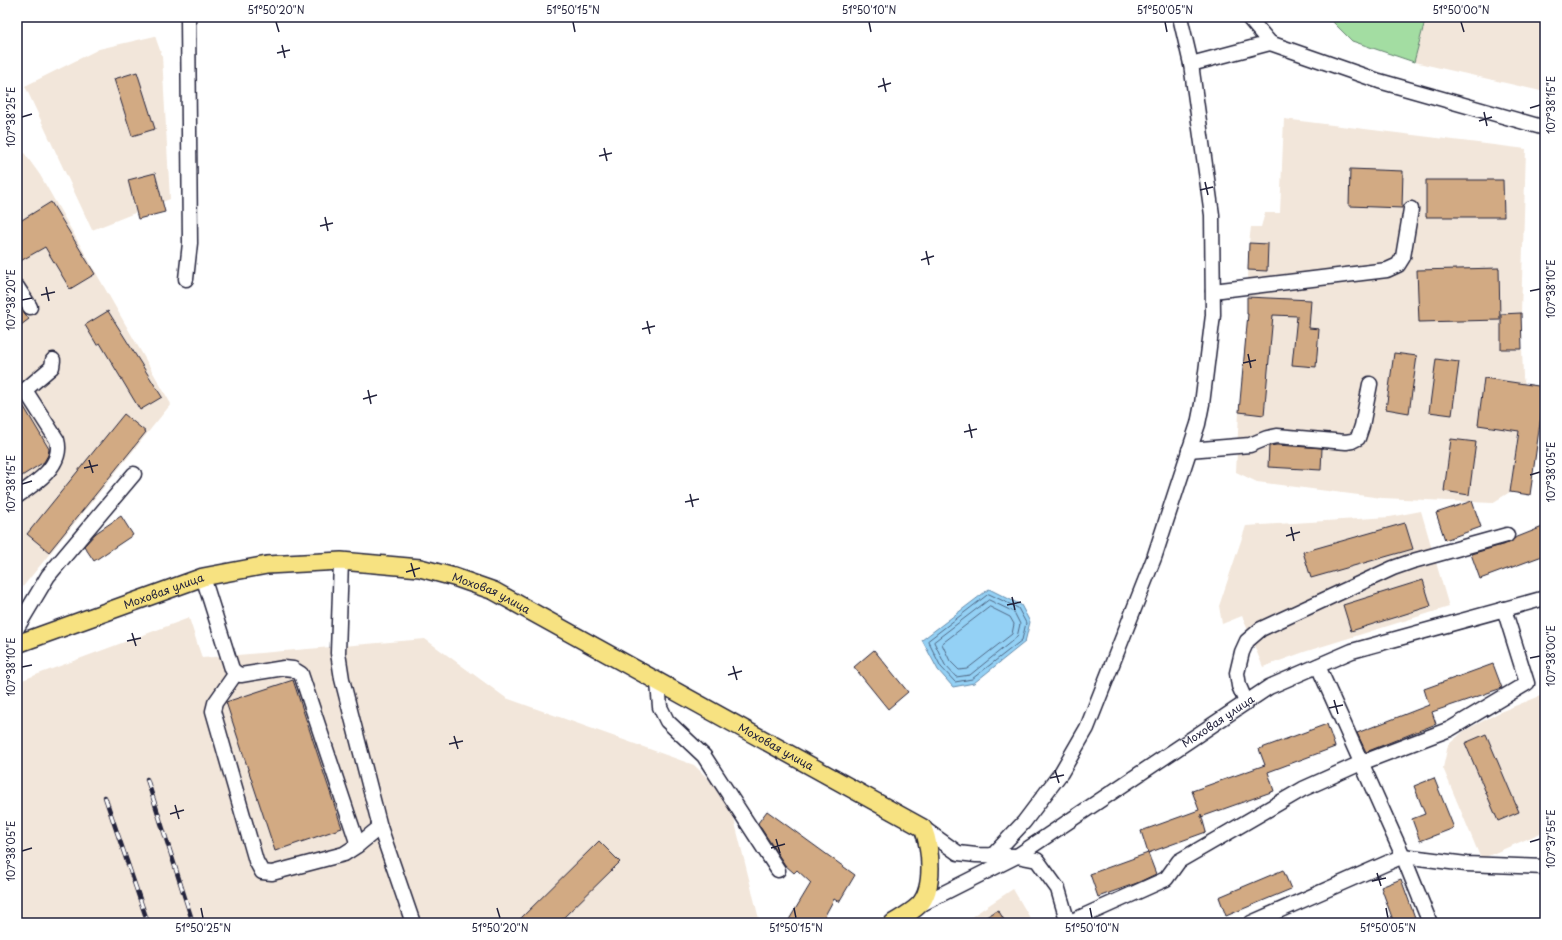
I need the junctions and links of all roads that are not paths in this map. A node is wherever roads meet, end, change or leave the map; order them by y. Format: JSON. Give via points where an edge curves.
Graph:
{"nodes":[{"id":1,"x":188,"y":17,"type":"edge"},
{"id":2,"x":1180,"y":17,"type":"edge"},
{"id":3,"x":1248,"y":17,"type":"edge"},
{"id":4,"x":1270,"y":43,"type":"junction"},
{"id":5,"x":1191,"y":64,"type":"junction"},
{"id":6,"x":1545,"y":128,"type":"edge"},
{"id":7,"x":1411,"y":209,"type":"dead end"},
{"id":8,"x":186,"y":279,"type":"dead end"},
{"id":9,"x":17,"y":287,"type":"edge"},
{"id":10,"x":1213,"y":291,"type":"junction"},
{"id":11,"x":30,"y":307,"type":"dead end"},
{"id":12,"x":52,"y":360,"type":"dead end"},
{"id":13,"x":1370,"y":384,"type":"dead end"},
{"id":14,"x":21,"y":389,"type":"edge"},
{"id":15,"x":1189,"y":450,"type":"junction"},
{"id":16,"x":134,"y":474,"type":"dead end"},
{"id":17,"x":17,"y":496,"type":"edge"},
{"id":18,"x":1507,"y":536,"type":"dead end"},
{"id":19,"x":341,"y":561,"type":"junction"},
{"id":20,"x":203,"y":577,"type":"junction"},
{"id":21,"x":1545,"y":598,"type":"edge"},
{"id":22,"x":1504,"y":609,"type":"junction"},
{"id":23,"x":17,"y":628,"type":"edge"},
{"id":24,"x":17,"y":644,"type":"edge"},
{"id":25,"x":1318,"y":666,"type":"junction"},
{"id":26,"x":236,"y":674,"type":"junction"},
{"id":27,"x":658,"y":682,"type":"junction"},
{"id":28,"x":1246,"y":702,"type":"junction"},
{"id":29,"x":1361,"y":763,"type":"junction"},
{"id":30,"x":380,"y":827,"type":"junction"},
{"id":31,"x":923,"y":828,"type":"junction"},
{"id":32,"x":358,"y":846,"type":"junction"},
{"id":33,"x":993,"y":855,"type":"junction"},
{"id":34,"x":1017,"y":856,"type":"junction"},
{"id":35,"x":1403,"y":856,"type":"junction"},
{"id":36,"x":1545,"y":867,"type":"edge"},
{"id":37,"x":778,"y":870,"type":"dead end"},
{"id":38,"x":907,"y":917,"type":"edge"},
{"id":39,"x":413,"y":923,"type":"edge"},
{"id":40,"x":1068,"y":923,"type":"edge"},
{"id":41,"x":1251,"y":923,"type":"edge"},
{"id":42,"x":1430,"y":923,"type":"edge"}],
"edges":[{"from":1,"to":8,"type":"street","via":[[190,243]]},
{"from":2,"to":5,"type":"street"},
{"from":3,"to":4,"type":"street"},
{"from":4,"to":5,"type":"street"},
{"from":4,"to":6,"type":"street","via":[[1379,81]]},
{"from":5,"to":10,"type":"street","via":[[1212,215]]},
{"from":7,"to":10,"type":"street","via":[[1403,257],[1398,264],[1387,270]]},
{"from":9,"to":11,"type":"street"},
{"from":10,"to":15,"type":"street","via":[[1213,314],[1202,404]]},
{"from":12,"to":14,"type":"street","via":[[52,367]]},
{"from":13,"to":15,"type":"street","via":[[1362,426],[1358,438],[1352,441],[1277,436],[1250,445]]},
{"from":14,"to":17,"type":"street","via":[[57,440],[59,447],[58,454],[43,477]]},
{"from":15,"to":33,"type":"street","via":[[1154,558],[1087,728],[1056,779],[1024,822]]},
{"from":16,"to":23,"type":"street","via":[[48,576]]},
{"from":18,"to":28,"type":"street","via":[[1393,568],[1261,628],[1248,641],[1238,668],[1237,679]]},
{"from":19,"to":20,"type":"main road","name":"Моховая улица","via":[[267,564]]},
{"from":19,"to":27,"type":"main road","name":"Моховая улица","via":[[420,568],[494,591]]},
{"from":19,"to":30,"type":"street","via":[[338,653],[342,679]]},
{"from":20,"to":24,"type":"main road","name":"Моховая улица"},
{"from":20,"to":26,"type":"street","via":[[232,669]]},
{"from":21,"to":22,"type":"street","name":"Моховая улица"},
{"from":22,"to":25,"type":"street","name":"Моховая улица","via":[[1352,651]]},
{"from":22,"to":29,"type":"street","via":[[1527,683],[1450,729]]},
{"from":25,"to":28,"type":"street","name":"Моховая улица","via":[[1269,687]]},
{"from":25,"to":29,"type":"street"},
{"from":26,"to":32,"type":"street","via":[[284,668],[294,669],[301,674]]},
{"from":26,"to":32,"type":"street","via":[[215,703],[213,711],[256,862],[262,872],[272,873],[344,854]]},
{"from":27,"to":31,"type":"main road","name":"Моховая улица"},
{"from":27,"to":37,"type":"street","via":[[660,707],[667,721],[704,756]]},
{"from":28,"to":34,"type":"street","name":"Моховая улица"},
{"from":29,"to":35,"type":"street"},
{"from":29,"to":40,"type":"street","via":[[1303,789],[1216,838],[1179,861],[1166,879]]},
{"from":30,"to":32,"type":"street"},
{"from":30,"to":39,"type":"street"},
{"from":31,"to":33,"type":"street","via":[[958,853]]},
{"from":31,"to":38,"type":"main road","via":[[929,851],[929,886],[926,896]]},
{"from":33,"to":34,"type":"street"},
{"from":34,"to":38,"type":"street","name":"Моховая улица"},
{"from":34,"to":40,"type":"street","via":[[1037,860],[1058,889]]},
{"from":35,"to":36,"type":"street","via":[[1466,864]]},
{"from":35,"to":41,"type":"street"},
{"from":35,"to":42,"type":"street"}]}
